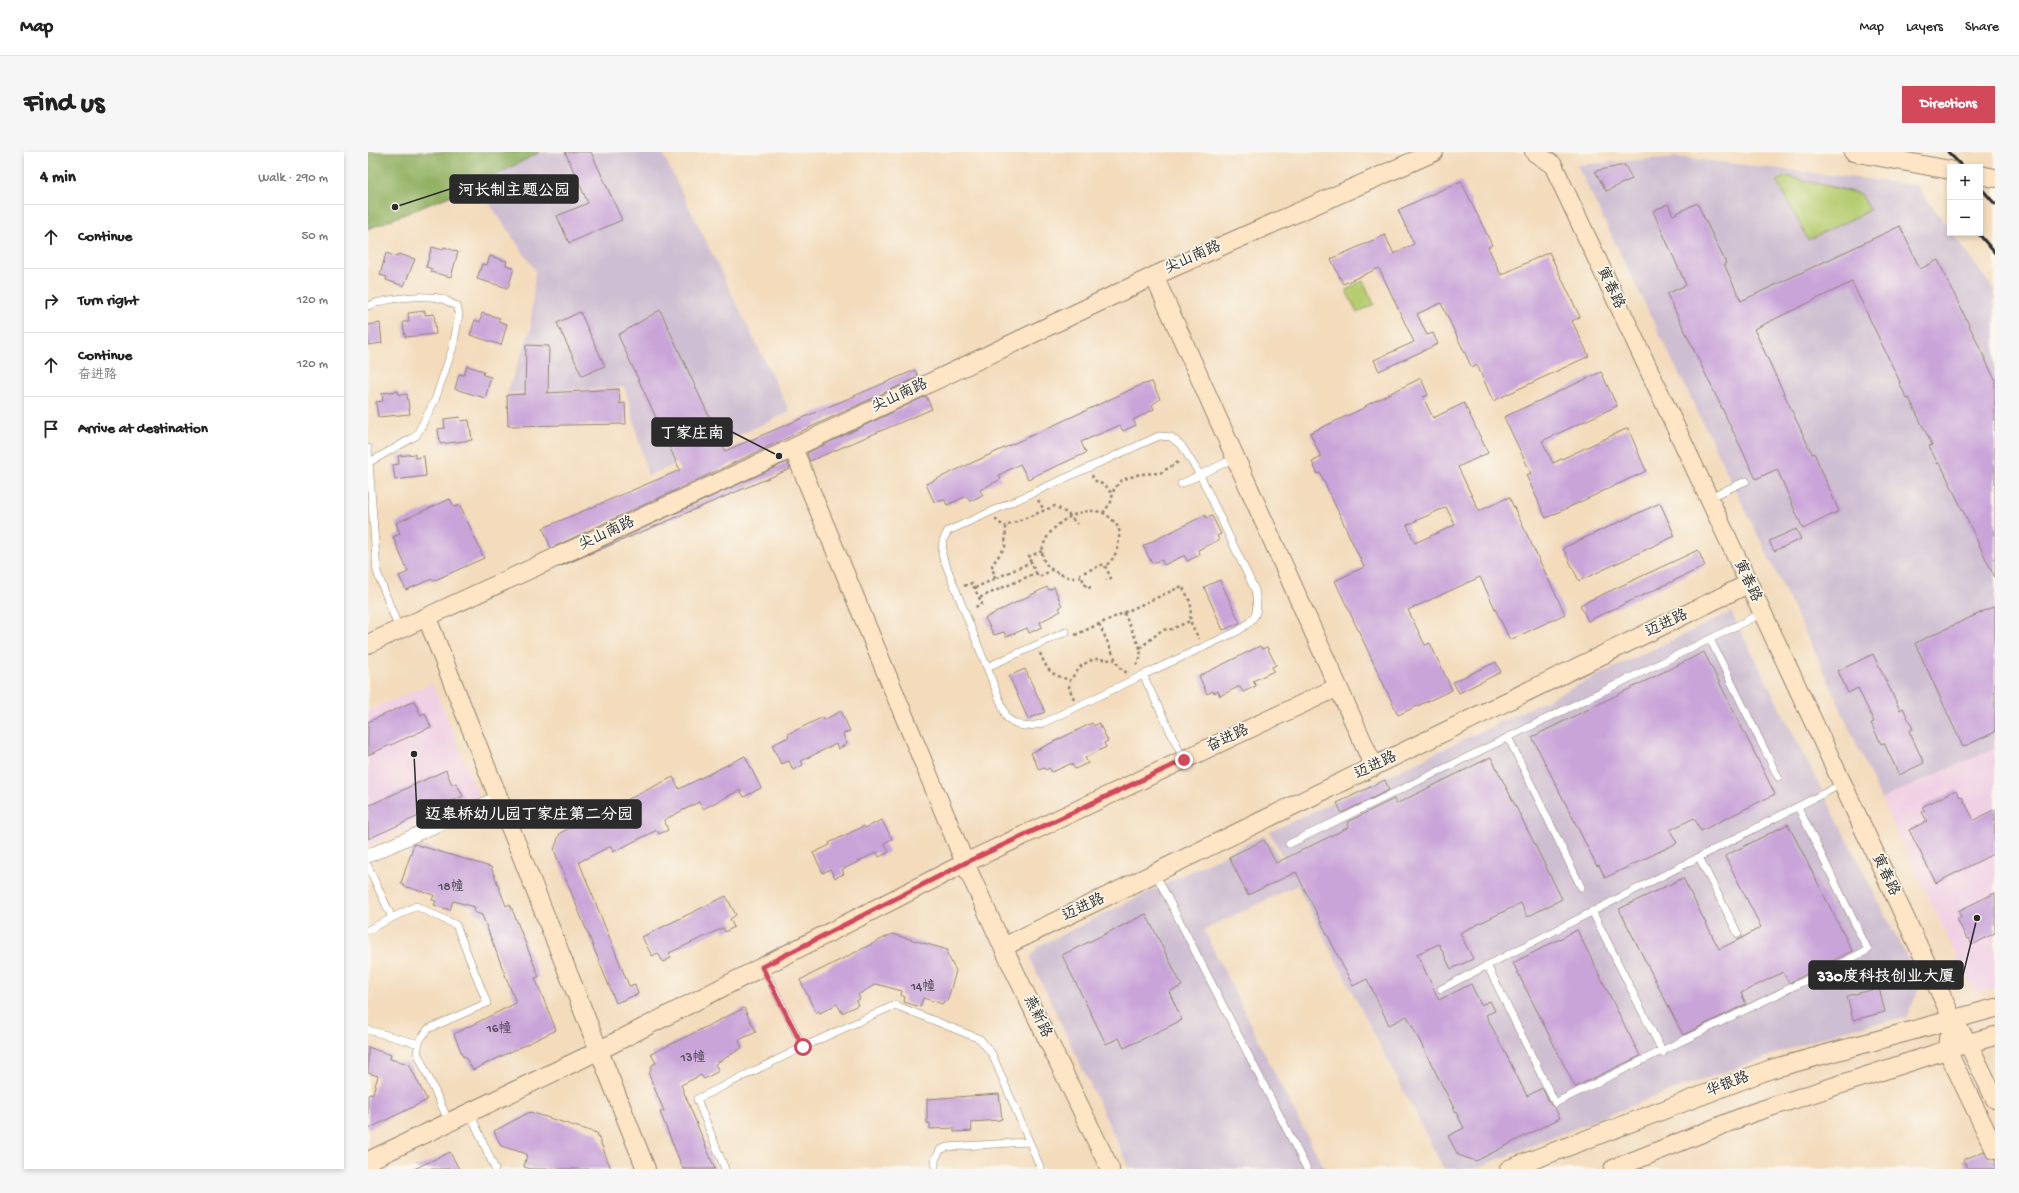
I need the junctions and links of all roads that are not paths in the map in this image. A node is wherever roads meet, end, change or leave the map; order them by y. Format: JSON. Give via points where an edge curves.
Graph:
{"nodes":[{"id":1,"x":1434,"y":152,"type":"edge"},
{"id":2,"x":1534,"y":152,"type":"edge"},
{"id":3,"x":1853,"y":152,"type":"edge"},
{"id":4,"x":1947,"y":169,"type":"edge"},
{"id":5,"x":1983,"y":176,"type":"edge"},
{"id":6,"x":1995,"y":178,"type":"edge"},
{"id":7,"x":1154,"y":276,"type":"junction"},
{"id":8,"x":368,"y":306,"type":"edge"},
{"id":9,"x":368,"y":448,"type":"edge"},
{"id":10,"x":793,"y":448,"type":"junction"},
{"id":11,"x":1236,"y":458,"type":"junction"},
{"id":12,"x":369,"y":463,"type":"edge"},
{"id":13,"x":1200,"y":475,"type":"junction"},
{"id":14,"x":1746,"y":481,"type":"dead end"},
{"id":15,"x":1181,"y":484,"type":"dead end"},
{"id":16,"x":1708,"y":498,"type":"junction"},
{"id":17,"x":1748,"y":584,"type":"junction"},
{"id":18,"x":1762,"y":613,"type":"junction"},
{"id":19,"x":427,"y":618,"type":"junction"},
{"id":20,"x":400,"y":629,"type":"junction"},
{"id":21,"x":1069,"y":634,"type":"road end"},
{"id":22,"x":1710,"y":639,"type":"junction"},
{"id":23,"x":368,"y":644,"type":"edge"},
{"id":24,"x":987,"y":667,"type":"junction"},
{"id":25,"x":1143,"y":675,"type":"junction"},
{"id":26,"x":1338,"y":687,"type":"junction"},
{"id":27,"x":1508,"y":737,"type":"junction"},
{"id":28,"x":1184,"y":760,"type":"junction"},
{"id":29,"x":1374,"y":767,"type":"junction"},
{"id":30,"x":1778,"y":777,"type":"dead end"},
{"id":31,"x":1842,"y":784,"type":"junction"},
{"id":32,"x":498,"y":798,"type":"junction"},
{"id":33,"x":1798,"y":807,"type":"junction"},
{"id":34,"x":1289,"y":844,"type":"dead end"},
{"id":35,"x":368,"y":856,"type":"edge"},
{"id":36,"x":1699,"y":857,"type":"junction"},
{"id":37,"x":965,"y":863,"type":"junction"},
{"id":38,"x":368,"y":866,"type":"edge"},
{"id":39,"x":1155,"y":873,"type":"junction"},
{"id":40,"x":1581,"y":887,"type":"dead end"},
{"id":41,"x":1592,"y":911,"type":"junction"},
{"id":42,"x":392,"y":918,"type":"junction"},
{"id":43,"x":368,"y":930,"type":"edge"},
{"id":44,"x":1738,"y":934,"type":"dead end"},
{"id":45,"x":1003,"y":947,"type":"junction"},
{"id":46,"x":1487,"y":965,"type":"junction"},
{"id":47,"x":762,"y":967,"type":"junction"},
{"id":48,"x":1441,"y":989,"type":"dead end"},
{"id":49,"x":1995,"y":1008,"type":"edge"},
{"id":50,"x":1952,"y":1018,"type":"junction"},
{"id":51,"x":368,"y":1030,"type":"edge"},
{"id":52,"x":1995,"y":1036,"type":"edge"},
{"id":53,"x":1968,"y":1043,"type":"junction"},
{"id":54,"x":419,"y":1044,"type":"junction"},
{"id":55,"x":803,"y":1047,"type":"junction"},
{"id":56,"x":1947,"y":1050,"type":"junction"},
{"id":57,"x":598,"y":1051,"type":"junction"},
{"id":58,"x":1663,"y":1053,"type":"dead end"},
{"id":59,"x":1995,"y":1099,"type":"edge"},
{"id":60,"x":470,"y":1112,"type":"junction"},
{"id":61,"x":450,"y":1122,"type":"junction"},
{"id":62,"x":1029,"y":1142,"type":"junction"},
{"id":63,"x":1995,"y":1150,"type":"edge"},
{"id":64,"x":368,"y":1161,"type":"edge"},
{"id":65,"x":495,"y":1169,"type":"edge"},
{"id":66,"x":646,"y":1169,"type":"edge"},
{"id":67,"x":725,"y":1169,"type":"edge"},
{"id":68,"x":935,"y":1169,"type":"edge"},
{"id":69,"x":1041,"y":1169,"type":"edge"},
{"id":70,"x":1110,"y":1169,"type":"edge"},
{"id":71,"x":1307,"y":1169,"type":"edge"},
{"id":72,"x":1509,"y":1169,"type":"edge"},
{"id":73,"x":1613,"y":1169,"type":"edge"}],
"edges":[{"from":1,"to":7,"type":"street","name":"尖山南路"},
{"from":2,"to":16,"type":"street","name":"寅春路","via":[[1553,165]]},
{"from":3,"to":4,"type":"street"},
{"from":5,"to":6,"type":"street"},
{"from":7,"to":10,"type":"street","name":"尖山南路"},
{"from":7,"to":11,"type":"street"},
{"from":8,"to":12,"type":"lane","via":[[426,297],[443,299],[457,306],[459,314],[453,348],[437,393],[416,436]]},
{"from":9,"to":12,"type":"lane"},
{"from":10,"to":19,"type":"street","name":"尖山南路"},
{"from":10,"to":37,"type":"street","name":"燕新路"},
{"from":11,"to":13,"type":"lane"},
{"from":11,"to":26,"type":"street"},
{"from":12,"to":20,"type":"lane","via":[[376,572]]},
{"from":13,"to":15,"type":"lane"},
{"from":13,"to":24,"type":"lane","via":[[1182,446],[1172,437],[1163,435],[948,531],[943,540],[942,555]]},
{"from":13,"to":25,"type":"lane","via":[[1256,590],[1257,615],[1252,622],[1238,631]]},
{"from":14,"to":16,"type":"lane"},
{"from":16,"to":17,"type":"street","name":"寅春路"},
{"from":17,"to":18,"type":"street","name":"寅春路"},
{"from":17,"to":29,"type":"street","name":"迈进路"},
{"from":18,"to":22,"type":"lane"},
{"from":18,"to":31,"type":"street","name":"寅春路"},
{"from":19,"to":20,"type":"street","name":"尖山南路"},
{"from":19,"to":32,"type":"street"},
{"from":20,"to":23,"type":"street","name":"尖山南路"},
{"from":21,"to":24,"type":"lane"},
{"from":22,"to":27,"type":"lane"},
{"from":22,"to":30,"type":"lane"},
{"from":24,"to":25,"type":"lane","via":[[1007,718],[1018,726],[1029,727],[1043,723]]},
{"from":25,"to":28,"type":"lane"},
{"from":26,"to":28,"type":"street","name":"奋进路"},
{"from":26,"to":29,"type":"street"},
{"from":27,"to":34,"type":"lane"},
{"from":27,"to":40,"type":"lane"},
{"from":28,"to":37,"type":"street","name":"奋进路"},
{"from":29,"to":39,"type":"street","name":"迈进路"},
{"from":31,"to":33,"type":"lane"},
{"from":31,"to":50,"type":"street","name":"寅春路"},
{"from":32,"to":35,"type":"street"},
{"from":32,"to":57,"type":"street"},
{"from":33,"to":36,"type":"lane"},
{"from":33,"to":46,"type":"lane","via":[[1868,950],[1555,1103]]},
{"from":36,"to":41,"type":"lane"},
{"from":36,"to":44,"type":"lane"},
{"from":37,"to":45,"type":"street","name":"燕新路"},
{"from":37,"to":47,"type":"street","name":"奋进路"},
{"from":38,"to":42,"type":"lane"},
{"from":39,"to":45,"type":"street","name":"迈进路"},
{"from":39,"to":71,"type":"lane"},
{"from":41,"to":46,"type":"lane"},
{"from":41,"to":58,"type":"lane"},
{"from":42,"to":43,"type":"lane"},
{"from":42,"to":54,"type":"lane","via":[[416,906],[456,925],[487,1003],[428,1029]]},
{"from":45,"to":70,"type":"street","name":"燕新路"},
{"from":46,"to":48,"type":"lane"},
{"from":47,"to":55,"type":"lane"},
{"from":47,"to":57,"type":"street","name":"奋进路"},
{"from":49,"to":50,"type":"street","name":"华银路"},
{"from":50,"to":53,"type":"street","name":"寅春路"},
{"from":50,"to":56,"type":"street"},
{"from":50,"to":72,"type":"street","name":"华银路","via":[[1771,1069]]},
{"from":51,"to":54,"type":"lane"},
{"from":52,"to":53,"type":"street"},
{"from":53,"to":56,"type":"street"},
{"from":53,"to":59,"type":"street","name":"寅春路"},
{"from":54,"to":61,"type":"lane","via":[[417,1052]]},
{"from":55,"to":62,"type":"lane","via":[[895,1005],[980,1039],[992,1054]]},
{"from":55,"to":67,"type":"lane","via":[[697,1099]]},
{"from":56,"to":63,"type":"street"},
{"from":56,"to":73,"type":"street","via":[[1752,1113]]},
{"from":57,"to":60,"type":"street","name":"奋进路"},
{"from":57,"to":66,"type":"street"},
{"from":60,"to":61,"type":"street","name":"奋进路"},
{"from":60,"to":65,"type":"lane"},
{"from":61,"to":64,"type":"street","name":"奋进路"},
{"from":62,"to":68,"type":"lane","via":[[947,1147],[940,1150],[935,1160]]},
{"from":62,"to":69,"type":"lane"}]}
